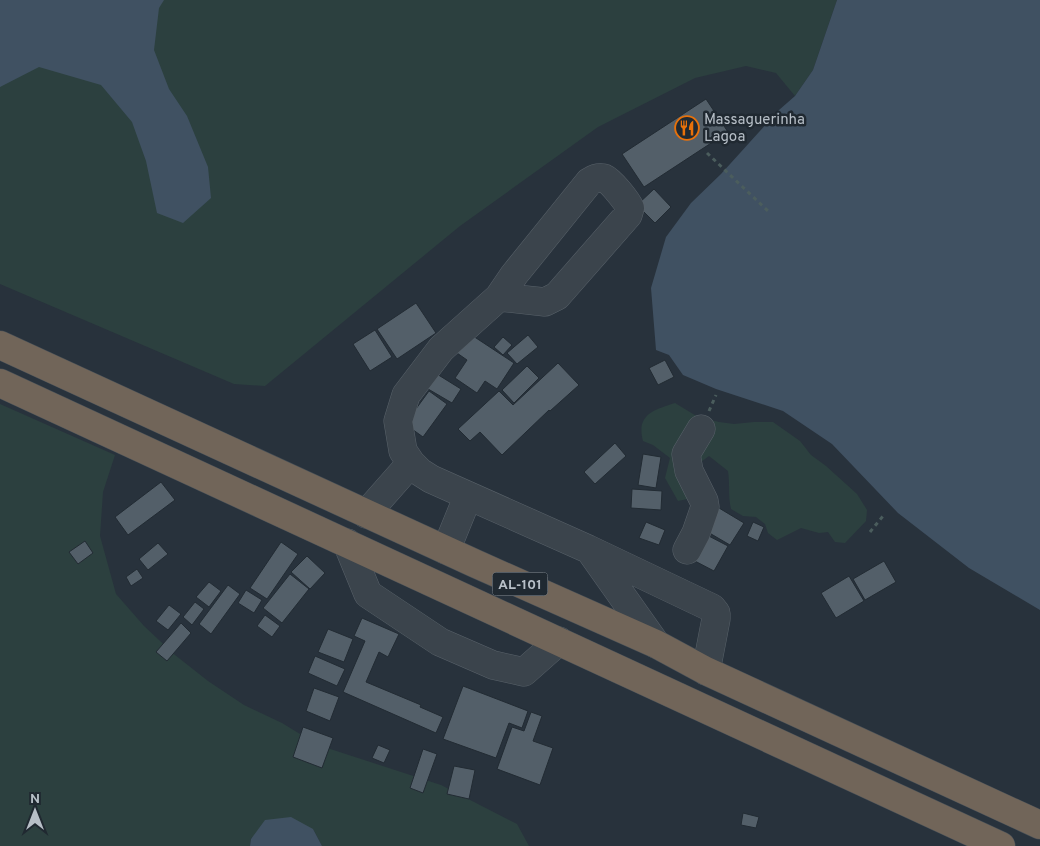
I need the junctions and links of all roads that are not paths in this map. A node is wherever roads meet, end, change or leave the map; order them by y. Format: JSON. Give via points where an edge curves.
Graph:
{"nodes":[{"id":1,"x":499,"y":297,"type":"junction"},
{"id":2,"x":0,"y":345,"type":"edge"},
{"id":3,"x":0,"y":383,"type":"edge"},
{"id":4,"x":701,"y":429,"type":"dead end"},
{"id":5,"x":410,"y":463,"type":"junction"},
{"id":6,"x":468,"y":496,"type":"junction"},
{"id":7,"x":366,"y":514,"type":"junction"},
{"id":8,"x":347,"y":543,"type":"junction"},
{"id":9,"x":588,"y":549,"type":"junction"},
{"id":10,"x":446,"y":550,"type":"junction"},
{"id":11,"x":686,"y":550,"type":"dead end"},
{"id":12,"x":559,"y":641,"type":"junction"},
{"id":13,"x":656,"y":644,"type":"junction"},
{"id":14,"x":706,"y":671,"type":"junction"},
{"id":15,"x":1040,"y":825,"type":"edge"},
{"id":16,"x":1001,"y":846,"type":"edge"}],
"edges":[{"from":1,"to":1,"type":"lane","via":[[545,302],[557,296],[628,215],[630,208],[627,202],[606,179],[597,178],[589,182]]},
{"from":1,"to":5,"type":"lane","via":[[441,349],[406,395],[398,421],[403,451]]},
{"from":2,"to":7,"type":"highway","number":"AL-101"},
{"from":3,"to":8,"type":"highway","number":"AL-101"},
{"from":4,"to":11,"type":"lane","via":[[686,454],[689,471],[705,508]]},
{"from":5,"to":6,"type":"lane","via":[[420,472]]},
{"from":5,"to":7,"type":"lane"},
{"from":6,"to":9,"type":"lane"},
{"from":6,"to":10,"type":"lane"},
{"from":7,"to":10,"type":"highway","number":"AL-101"},
{"from":8,"to":12,"type":"highway","number":"AL-101"},
{"from":8,"to":12,"type":"lane","via":[[368,594],[440,642],[493,665],[524,672]]},
{"from":9,"to":13,"type":"lane"},
{"from":9,"to":14,"type":"lane","via":[[712,608],[716,619]]},
{"from":10,"to":13,"type":"highway","number":"AL-101"},
{"from":12,"to":16,"type":"highway","number":"AL-101"},
{"from":13,"to":14,"type":"highway","number":"AL-101"},
{"from":14,"to":15,"type":"highway","number":"AL-101"}]}
